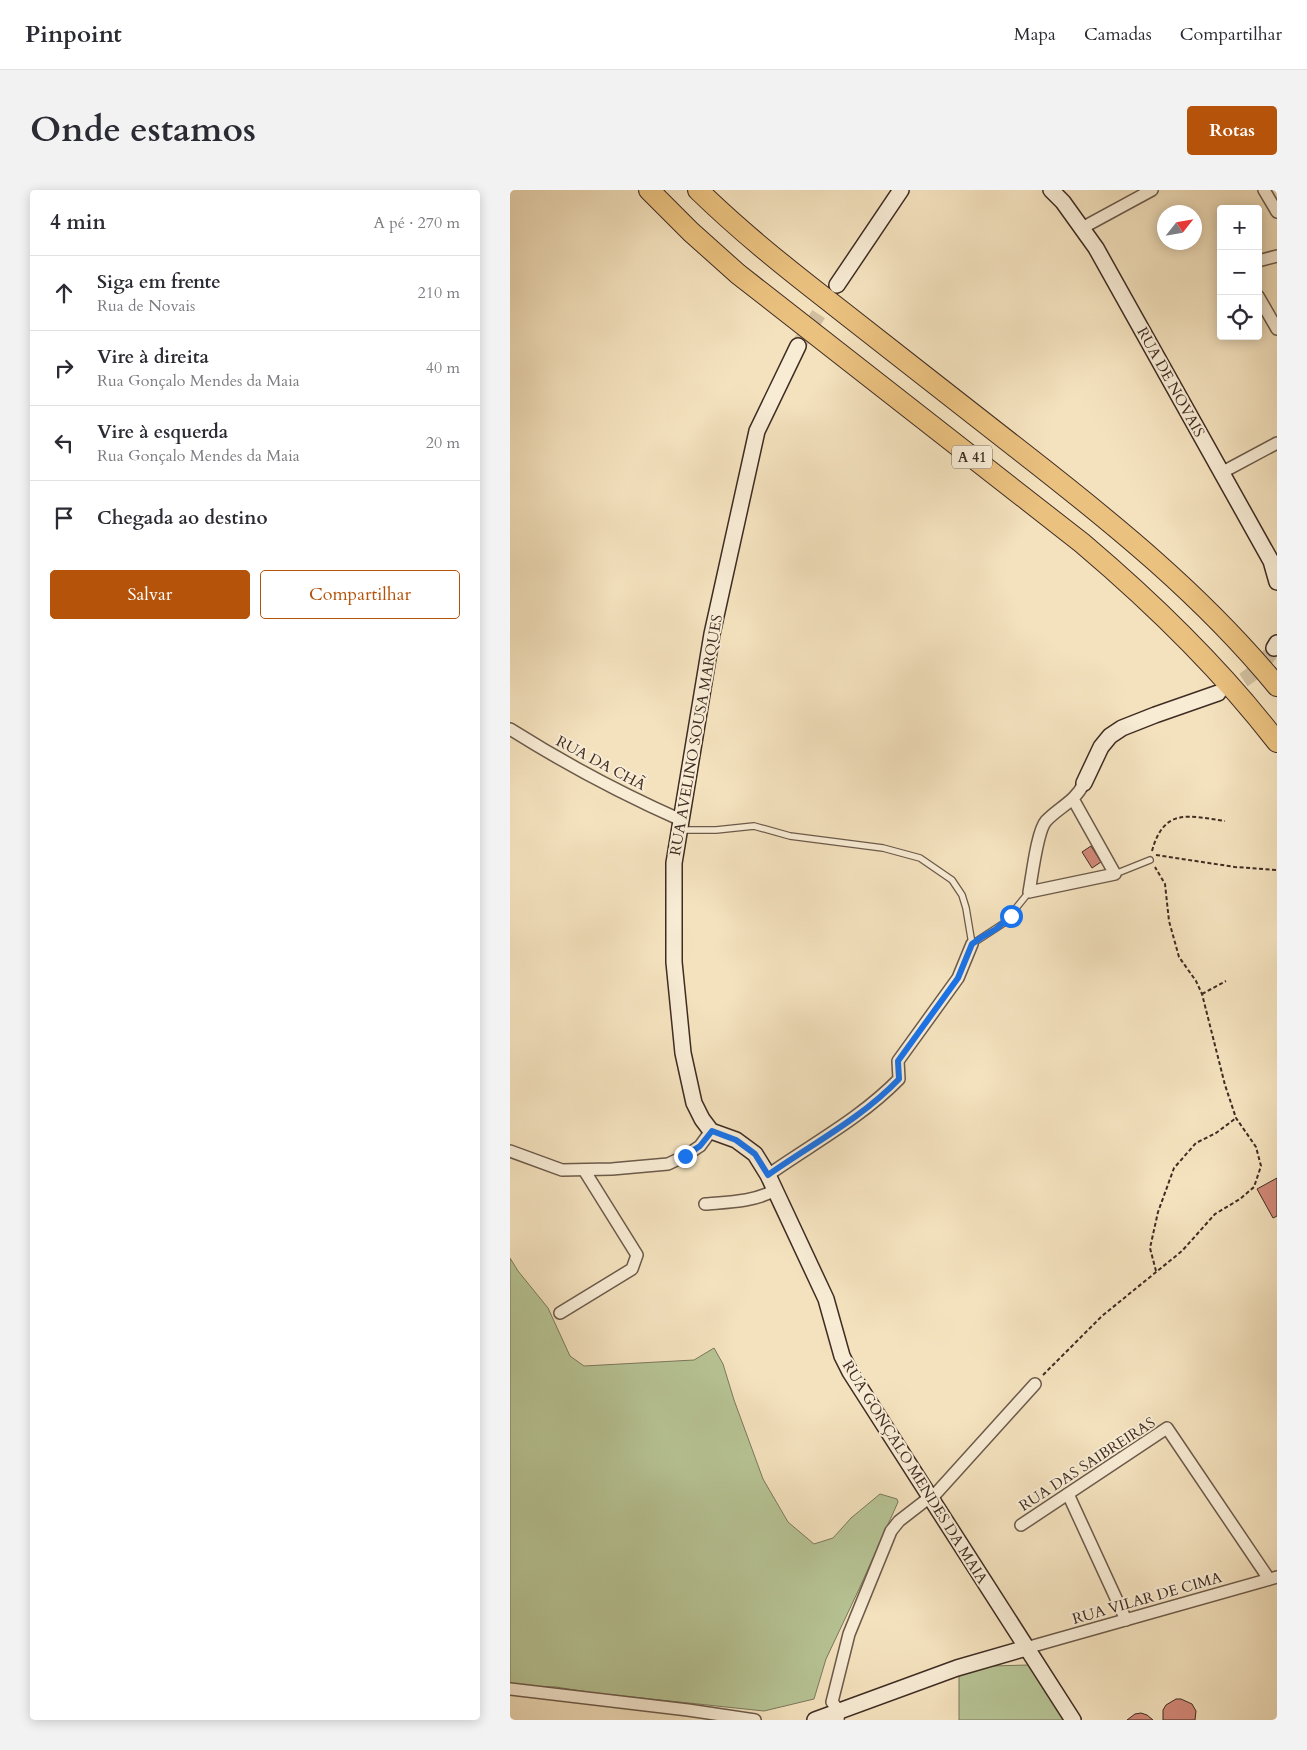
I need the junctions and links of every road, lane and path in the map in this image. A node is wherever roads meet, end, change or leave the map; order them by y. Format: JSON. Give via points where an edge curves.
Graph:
{"nodes":[{"id":1,"x":649,"y":190,"type":"edge"},
{"id":2,"x":698,"y":190,"type":"edge"},
{"id":3,"x":901,"y":190,"type":"edge"},
{"id":4,"x":1051,"y":190,"type":"edge"},
{"id":5,"x":1152,"y":190,"type":"edge"},
{"id":6,"x":1264,"y":190,"type":"edge"},
{"id":7,"x":1277,"y":212,"type":"edge"},
{"id":8,"x":1082,"y":228,"type":"junction"},
{"id":9,"x":1277,"y":256,"type":"edge"},
{"id":10,"x":1262,"y":260,"type":"edge"},
{"id":11,"x":837,"y":285,"type":"tunnel mouth"},
{"id":12,"x":1262,"y":303,"type":"edge"},
{"id":13,"x":1277,"y":329,"type":"edge"},
{"id":14,"x":798,"y":346,"type":"tunnel mouth"},
{"id":15,"x":1277,"y":443,"type":"edge"},
{"id":16,"x":1221,"y":473,"type":"junction"},
{"id":17,"x":1277,"y":582,"type":"edge"},
{"id":18,"x":1277,"y":686,"type":"edge"},
{"id":19,"x":1218,"y":693,"type":"tunnel mouth"},
{"id":20,"x":510,"y":730,"type":"edge"},
{"id":21,"x":1277,"y":742,"type":"edge"},
{"id":22,"x":1084,"y":783,"type":"joint"},
{"id":23,"x":1074,"y":799,"type":"junction"},
{"id":24,"x":1225,"y":821,"type":"dead end"},
{"id":25,"x":680,"y":825,"type":"junction"},
{"id":26,"x":1151,"y":857,"type":"junction"},
{"id":27,"x":1277,"y":870,"type":"edge"},
{"id":28,"x":1115,"y":874,"type":"junction"},
{"id":29,"x":1029,"y":892,"type":"junction"},
{"id":30,"x":972,"y":944,"type":"junction"},
{"id":31,"x":1226,"y":981,"type":"dead end"},
{"id":32,"x":1202,"y":994,"type":"junction"},
{"id":33,"x":1236,"y":1118,"type":"junction"},
{"id":34,"x":712,"y":1131,"type":"junction"},
{"id":35,"x":510,"y":1151,"type":"edge"},
{"id":36,"x":584,"y":1170,"type":"junction"},
{"id":37,"x":768,"y":1175,"type":"junction"},
{"id":38,"x":775,"y":1190,"type":"junction"},
{"id":39,"x":704,"y":1204,"type":"dead end"},
{"id":40,"x":1156,"y":1272,"type":"junction"},
{"id":41,"x":560,"y":1313,"type":"dead end"},
{"id":42,"x":1035,"y":1384,"type":"joint"},
{"id":43,"x":1068,"y":1494,"type":"junction"},
{"id":44,"x":930,"y":1498,"type":"junction"},
{"id":45,"x":1021,"y":1525,"type":"dead end"},
{"id":46,"x":1273,"y":1578,"type":"edge"},
{"id":47,"x":1126,"y":1620,"type":"junction"},
{"id":48,"x":1026,"y":1648,"type":"junction"},
{"id":49,"x":510,"y":1689,"type":"edge"},
{"id":50,"x":838,"y":1716,"type":"edge"},
{"id":51,"x":755,"y":1720,"type":"edge"},
{"id":52,"x":815,"y":1720,"type":"edge"},
{"id":53,"x":1073,"y":1720,"type":"edge"}],
"edges":[{"from":1,"to":21,"type":"highway","number":"A 41","via":[[738,274],[1116,572],[1207,658]]},
{"from":2,"to":18,"type":"highway","number":"A 41","via":[[783,265],[1079,496],[1152,557],[1222,623]]},
{"from":3,"to":11,"type":"street"},
{"from":4,"to":8,"type":"street","name":"RUA DE NOVAIS"},
{"from":5,"to":8,"type":"street"},
{"from":6,"to":7,"type":"street"},
{"from":8,"to":16,"type":"street","name":"RUA DE NOVAIS"},
{"from":9,"to":10,"type":"street"},
{"from":12,"to":13,"type":"street"},
{"from":14,"to":25,"type":"street","name":"RUA AVELINO SOUSA MARQUES","via":[[757,431],[712,634]]},
{"from":15,"to":16,"type":"street"},
{"from":16,"to":17,"type":"street","name":"RUA DE NOVAIS","via":[[1271,561]]},
{"from":19,"to":22,"type":"street","via":[[1154,715],[1110,736],[1101,747]]},
{"from":20,"to":25,"type":"street","name":"RUA DA CHÃ"},
{"from":22,"to":23,"type":"street"},
{"from":23,"to":28,"type":"street"},
{"from":23,"to":29,"type":"street","via":[[1045,822]]},
{"from":24,"to":26,"type":"path","via":[[1178,817],[1166,824],[1155,840]]},
{"from":25,"to":30,"type":"lane","via":[[716,830],[754,826],[790,836],[883,848],[920,858],[952,880],[962,895]]},
{"from":25,"to":34,"type":"street","name":"RUA AVELINO SOUSA MARQUES","via":[[674,862],[674,962],[683,1053],[694,1103]]},
{"from":26,"to":27,"type":"path"},
{"from":26,"to":28,"type":"lane"},
{"from":26,"to":32,"type":"path","via":[[1165,884],[1169,921],[1179,957]]},
{"from":28,"to":29,"type":"street"},
{"from":29,"to":30,"type":"lane","via":[[1004,923]]},
{"from":30,"to":37,"type":"street","via":[[958,978],[898,1061],[899,1079],[854,1119]]},
{"from":31,"to":32,"type":"path"},
{"from":32,"to":33,"type":"path"},
{"from":33,"to":40,"type":"path","via":[[1196,1143],[1174,1168],[1158,1212],[1150,1248]]},
{"from":33,"to":40,"type":"path","via":[[1256,1147],[1261,1166],[1254,1187],[1214,1214],[1182,1251]]},
{"from":34,"to":36,"type":"street","via":[[700,1146],[668,1164]]},
{"from":34,"to":37,"type":"street","name":"RUA GONÇALO MENDES DA MAIA","via":[[736,1140],[755,1154]]},
{"from":35,"to":36,"type":"street","via":[[562,1170]]},
{"from":36,"to":41,"type":"street","via":[[636,1255],[632,1268]]},
{"from":37,"to":38,"type":"street","name":"RUA GONÇALO MENDES DA MAIA"},
{"from":38,"to":39,"type":"street","via":[[748,1199]]},
{"from":38,"to":44,"type":"street","name":"RUA GONÇALO MENDES DA MAIA","via":[[826,1299],[842,1356],[850,1372]]},
{"from":40,"to":42,"type":"path","via":[[1102,1316]]},
{"from":42,"to":44,"type":"street"},
{"from":43,"to":45,"type":"street","name":"RUA DAS SAIBREIRAS"},
{"from":43,"to":46,"type":"street","name":"RUA DAS SAIBREIRAS","via":[[1168,1428]]},
{"from":43,"to":47,"type":"street"},
{"from":44,"to":48,"type":"street","name":"RUA GONÇALO MENDES DA MAIA"},
{"from":44,"to":50,"type":"street","via":[[890,1531],[850,1634],[832,1702]]},
{"from":46,"to":47,"type":"street","name":"RUA VILAR DE CIMA"},
{"from":47,"to":48,"type":"street","name":"RUA VILAR DE CIMA"},
{"from":48,"to":50,"type":"street","via":[[957,1668]]},
{"from":48,"to":53,"type":"street","name":"RUA GONÇALO MENDES DA MAIA"},
{"from":49,"to":51,"type":"street"},
{"from":50,"to":52,"type":"street"}]}
